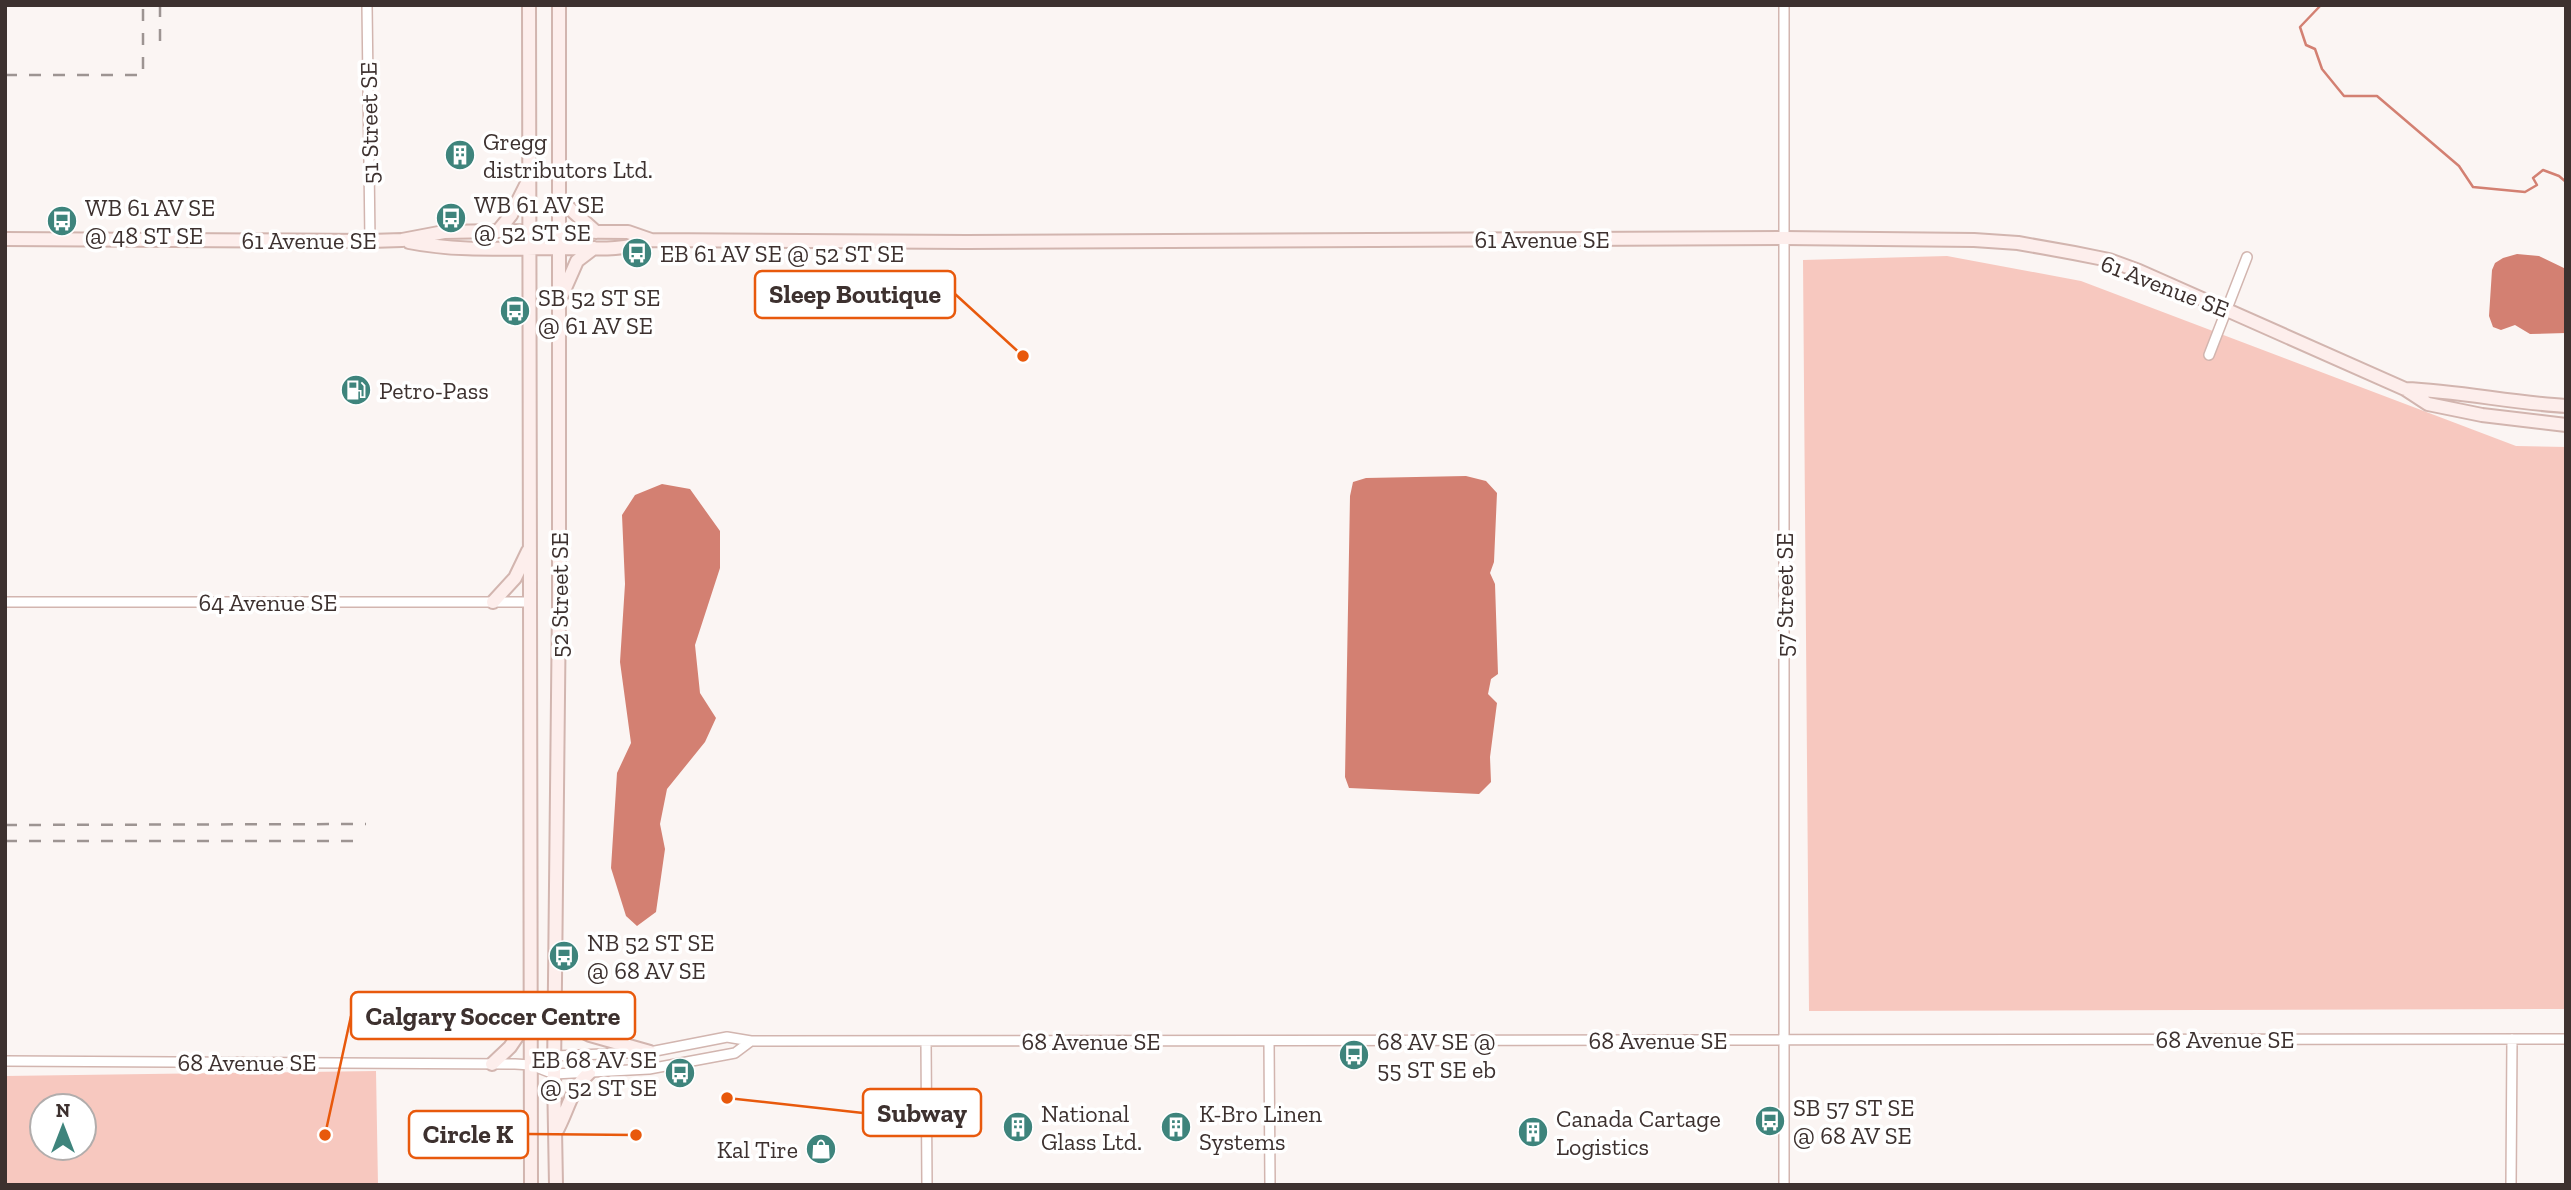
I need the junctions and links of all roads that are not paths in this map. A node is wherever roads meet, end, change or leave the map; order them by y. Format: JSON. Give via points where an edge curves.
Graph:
{"nodes":[{"id":1,"x":367,"y":5,"type":"edge"},
{"id":2,"x":529,"y":5,"type":"edge"},
{"id":3,"x":559,"y":5,"type":"edge"},
{"id":4,"x":1784,"y":5,"type":"edge"},
{"id":5,"x":528,"y":179,"type":"junction"},
{"id":6,"x":559,"y":199,"type":"junction"},
{"id":7,"x":498,"y":231,"type":"junction"},
{"id":8,"x":529,"y":232,"type":"junction"},
{"id":9,"x":559,"y":232,"type":"junction"},
{"id":10,"x":596,"y":232,"type":"junction"},
{"id":11,"x":1784,"y":238,"type":"junction"},
{"id":12,"x":5,"y":239,"type":"edge"},
{"id":13,"x":370,"y":240,"type":"junction"},
{"id":14,"x":402,"y":240,"type":"junction"},
{"id":15,"x":651,"y":240,"type":"junction"},
{"id":16,"x":559,"y":248,"type":"junction"},
{"id":17,"x":594,"y":248,"type":"junction"},
{"id":18,"x":530,"y":249,"type":"junction"},
{"id":19,"x":2247,"y":257,"type":"dead end"},
{"id":20,"x":559,"y":302,"type":"junction"},
{"id":21,"x":2226,"y":309,"type":"junction"},
{"id":22,"x":2209,"y":355,"type":"dead end"},
{"id":23,"x":2405,"y":389,"type":"junction"},
{"id":24,"x":2566,"y":406,"type":"edge"},
{"id":25,"x":2566,"y":425,"type":"edge"},
{"id":26,"x":529,"y":548,"type":"junction"},
{"id":27,"x":530,"y":601,"type":"junction"},
{"id":28,"x":5,"y":602,"type":"edge"},
{"id":29,"x":493,"y":602,"type":"junction"},
{"id":30,"x":555,"y":1008,"type":"junction"},
{"id":31,"x":530,"y":1016,"type":"junction"},
{"id":32,"x":2512,"y":1039,"type":"junction"},
{"id":33,"x":2566,"y":1039,"type":"edge"},
{"id":34,"x":1784,"y":1040,"type":"junction"},
{"id":35,"x":751,"y":1041,"type":"junction"},
{"id":36,"x":926,"y":1041,"type":"junction"},
{"id":37,"x":1269,"y":1041,"type":"junction"},
{"id":38,"x":650,"y":1052,"type":"junction"},
{"id":39,"x":555,"y":1056,"type":"junction"},
{"id":40,"x":5,"y":1061,"type":"edge"},
{"id":41,"x":492,"y":1064,"type":"junction"},
{"id":42,"x":531,"y":1065,"type":"junction"},
{"id":43,"x":589,"y":1073,"type":"junction"},
{"id":44,"x":554,"y":1074,"type":"junction"},
{"id":45,"x":555,"y":1132,"type":"junction"},
{"id":46,"x":531,"y":1185,"type":"edge"},
{"id":47,"x":556,"y":1185,"type":"edge"},
{"id":48,"x":927,"y":1185,"type":"edge"},
{"id":49,"x":1270,"y":1185,"type":"edge"},
{"id":50,"x":1784,"y":1185,"type":"edge"},
{"id":51,"x":2511,"y":1185,"type":"edge"}],
"edges":[{"from":1,"to":13,"type":"street","name":"51 Street SE"},
{"from":2,"to":5,"type":"street","name":"52 Street SE"},
{"from":3,"to":6,"type":"street","name":"52 Street SE"},
{"from":4,"to":11,"type":"street","name":"57 Street SE"},
{"from":5,"to":7,"type":"street"},
{"from":5,"to":8,"type":"street","name":"52 Street SE"},
{"from":6,"to":9,"type":"street","name":"52 Street SE"},
{"from":6,"to":10,"type":"street"},
{"from":7,"to":8,"type":"street","name":"61 Avenue SE"},
{"from":7,"to":14,"type":"street","name":"61 Avenue SE","via":[[444,232]]},
{"from":8,"to":9,"type":"street","name":"61 Avenue SE"},
{"from":8,"to":18,"type":"street","name":"52 Street SE"},
{"from":9,"to":10,"type":"street","name":"61 Avenue SE"},
{"from":9,"to":16,"type":"street","name":"52 Street SE"},
{"from":10,"to":15,"type":"street","name":"61 Avenue SE","via":[[628,232]]},
{"from":11,"to":15,"type":"street","name":"61 Avenue SE"},
{"from":11,"to":21,"type":"street","name":"61 Avenue SE","via":[[2018,243],[2109,260]]},
{"from":11,"to":34,"type":"street","name":"57 Street SE"},
{"from":12,"to":13,"type":"street","name":"61 Avenue SE"},
{"from":13,"to":14,"type":"street","name":"61 Avenue SE"},
{"from":14,"to":18,"type":"street","name":"61 Avenue SE","via":[[440,248]]},
{"from":15,"to":17,"type":"street","name":"61 Avenue SE","via":[[629,248]]},
{"from":16,"to":17,"type":"street","name":"61 Avenue SE"},
{"from":16,"to":18,"type":"street","name":"61 Avenue SE"},
{"from":16,"to":20,"type":"street","name":"52 Street SE"},
{"from":17,"to":20,"type":"street","via":[[577,261]]},
{"from":18,"to":26,"type":"street","name":"52 Street SE"},
{"from":19,"to":21,"type":"street"},
{"from":20,"to":30,"type":"street","name":"52 Street SE"},
{"from":21,"to":22,"type":"street"},
{"from":21,"to":23,"type":"street","name":"61 Avenue SE"},
{"from":23,"to":24,"type":"street","name":"61 Avenue SE"},
{"from":23,"to":25,"type":"street","name":"61 Avenue SE","via":[[2428,404]]},
{"from":26,"to":27,"type":"street","name":"52 Street SE"},
{"from":26,"to":29,"type":"street","via":[[515,578]]},
{"from":27,"to":29,"type":"street","name":"64 Avenue SE"},
{"from":27,"to":31,"type":"street","name":"52 Street SE"},
{"from":28,"to":29,"type":"street","name":"64 Avenue SE"},
{"from":30,"to":38,"type":"street","via":[[590,1035]]},
{"from":30,"to":39,"type":"street","name":"52 Street SE"},
{"from":31,"to":41,"type":"street","via":[[523,1031]]},
{"from":31,"to":42,"type":"street","name":"52 Street SE"},
{"from":32,"to":33,"type":"street","name":"68 Avenue SE"},
{"from":32,"to":34,"type":"street","name":"68 Avenue SE"},
{"from":32,"to":51,"type":"street"},
{"from":34,"to":37,"type":"street","name":"68 Avenue SE"},
{"from":34,"to":50,"type":"street","name":"57 Street SE"},
{"from":35,"to":36,"type":"street","name":"68 Avenue SE"},
{"from":35,"to":38,"type":"street","name":"68 Avenue SE","via":[[727,1037]]},
{"from":35,"to":43,"type":"street","name":"68 Avenue SE","via":[[735,1053],[685,1063]]},
{"from":36,"to":37,"type":"street","name":"68 Avenue SE"},
{"from":36,"to":48,"type":"street"},
{"from":37,"to":49,"type":"street"},
{"from":38,"to":39,"type":"street","name":"68 Avenue SE"},
{"from":39,"to":42,"type":"street","name":"68 Avenue SE"},
{"from":39,"to":44,"type":"street","name":"52 Street SE"},
{"from":40,"to":41,"type":"street","name":"68 Avenue SE"},
{"from":41,"to":42,"type":"street","name":"68 Avenue SE"},
{"from":42,"to":44,"type":"street","name":"68 Avenue SE"},
{"from":42,"to":46,"type":"street","name":"52 Street SE"},
{"from":43,"to":44,"type":"street","name":"68 Avenue SE"},
{"from":43,"to":45,"type":"street","via":[[575,1087]]},
{"from":44,"to":45,"type":"street","name":"52 Street SE"},
{"from":45,"to":47,"type":"street","name":"52 Street SE"}]}
